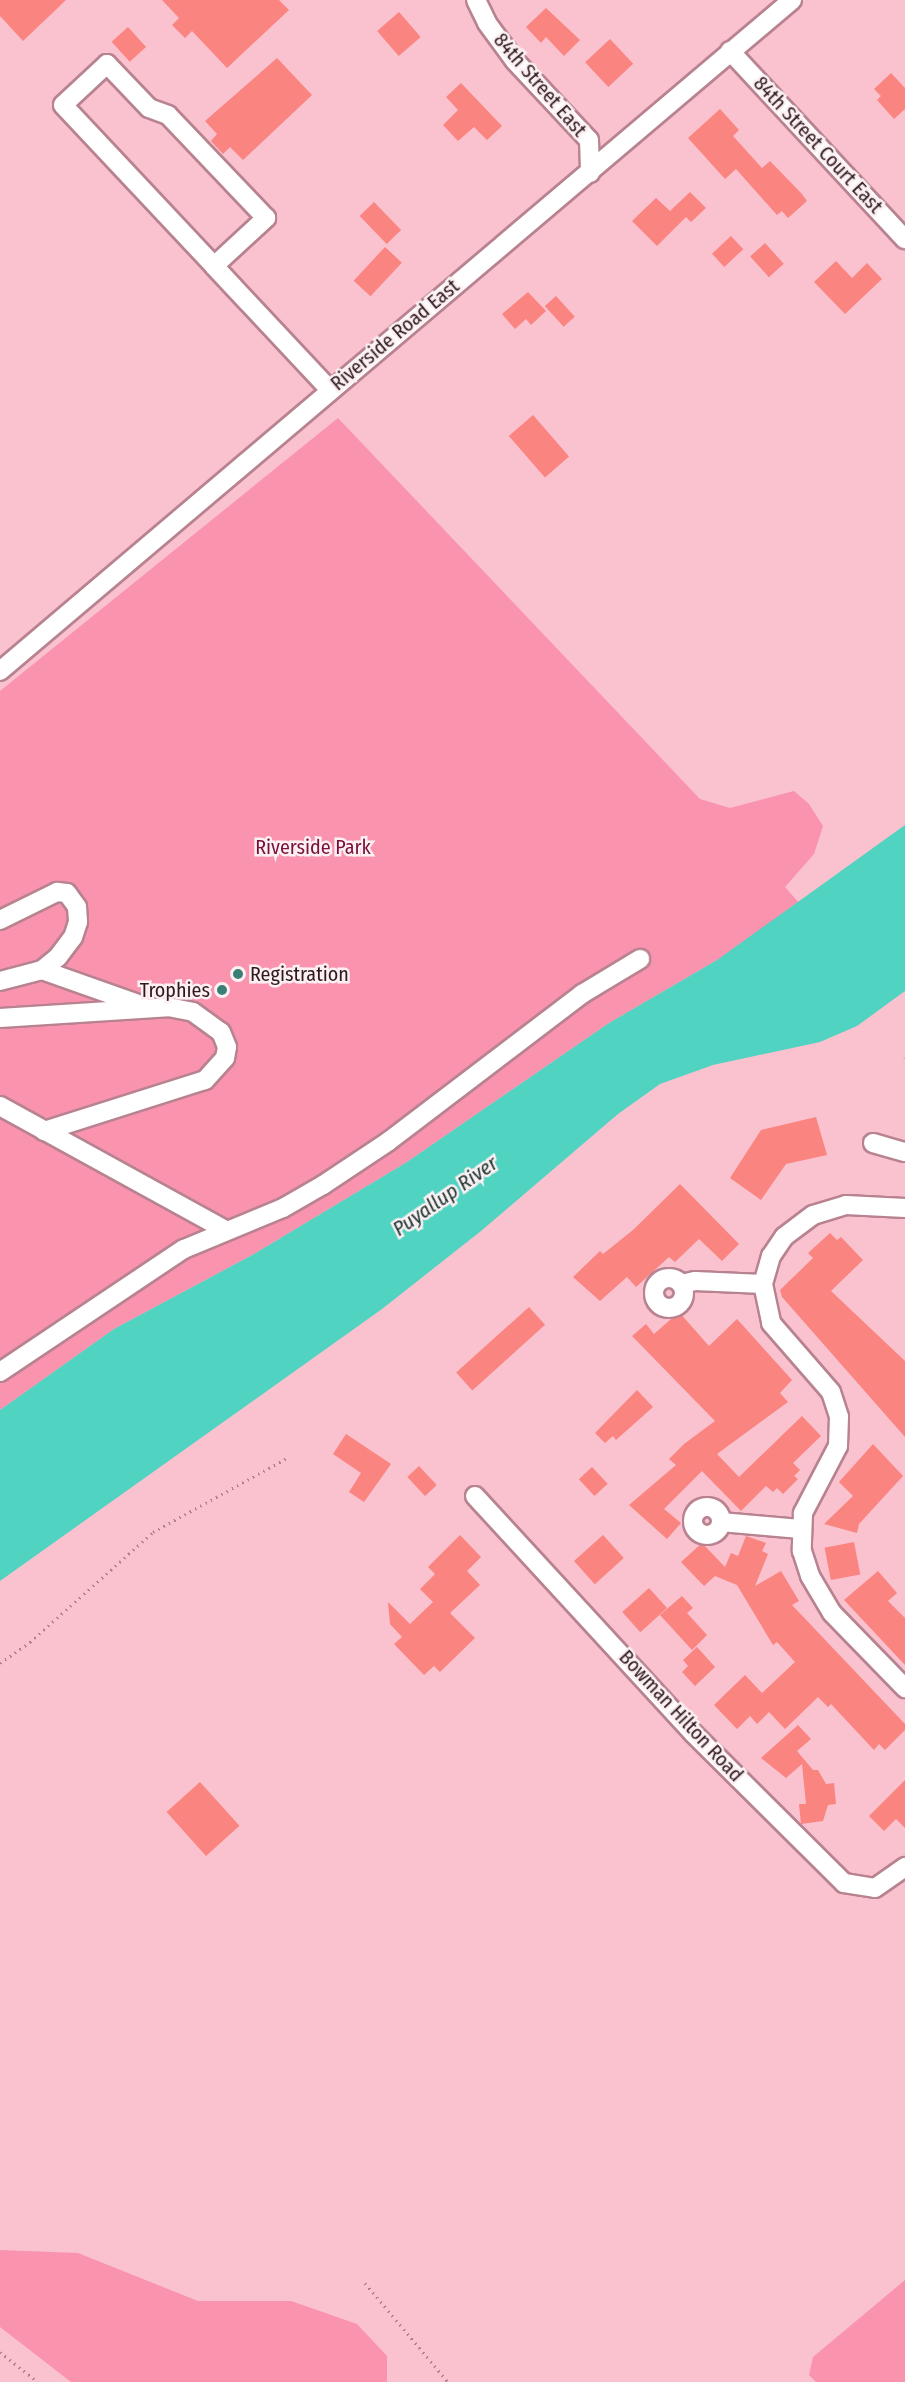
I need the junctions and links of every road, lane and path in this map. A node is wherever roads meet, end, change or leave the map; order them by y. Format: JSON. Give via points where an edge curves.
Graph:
{"nodes":[{"id":1,"x":476,"y":0,"type":"edge"},
{"id":2,"x":792,"y":0,"type":"edge"},
{"id":3,"x":730,"y":51,"type":"junction"},
{"id":4,"x":590,"y":173,"type":"junction"},
{"id":5,"x":905,"y":239,"type":"edge"},
{"id":6,"x":214,"y":266,"type":"junction"},
{"id":7,"x":330,"y":390,"type":"junction"},
{"id":8,"x":0,"y":671,"type":"edge"},
{"id":9,"x":0,"y":920,"type":"edge"},
{"id":10,"x":640,"y":959,"type":"dead end"},
{"id":11,"x":42,"y":970,"type":"junction"},
{"id":12,"x":0,"y":981,"type":"edge"},
{"id":13,"x":146,"y":1007,"type":"junction"},
{"id":14,"x":0,"y":1018,"type":"edge"},
{"id":15,"x":0,"y":1106,"type":"edge"},
{"id":16,"x":44,"y":1131,"type":"junction"},
{"id":17,"x":873,"y":1143,"type":"dead end"},
{"id":18,"x":905,"y":1152,"type":"edge"},
{"id":19,"x":905,"y":1208,"type":"edge"},
{"id":20,"x":225,"y":1230,"type":"junction"},
{"id":21,"x":681,"y":1284,"type":"dead end"},
{"id":22,"x":763,"y":1284,"type":"junction"},
{"id":23,"x":0,"y":1372,"type":"edge"},
{"id":24,"x":289,"y":1457,"type":"dead end"},
{"id":25,"x":475,"y":1496,"type":"dead end"},
{"id":26,"x":721,"y":1522,"type":"dead end"},
{"id":27,"x":800,"y":1529,"type":"junction"},
{"id":28,"x":0,"y":1663,"type":"edge"},
{"id":29,"x":905,"y":1688,"type":"edge"},
{"id":30,"x":905,"y":1868,"type":"edge"},
{"id":31,"x":364,"y":2283,"type":"dead end"},
{"id":32,"x":0,"y":2352,"type":"edge"},
{"id":33,"x":38,"y":2382,"type":"edge"},
{"id":34,"x":448,"y":2382,"type":"edge"}],
"edges":[{"from":1,"to":4,"type":"street","name":"84th Street East","via":[[515,62],[588,140]]},
{"from":2,"to":3,"type":"street","name":"Riverside Road East"},
{"from":3,"to":4,"type":"street","name":"Riverside Road East"},
{"from":3,"to":5,"type":"street","name":"84th Street Court East"},
{"from":4,"to":7,"type":"street","name":"Riverside Road East"},
{"from":6,"to":6,"type":"street","via":[[266,218],[168,115],[148,108],[107,64],[63,105]]},
{"from":6,"to":7,"type":"street"},
{"from":7,"to":8,"type":"street","name":"Riverside Road East"},
{"from":9,"to":11,"type":"street","via":[[47,894],[67,893],[74,901],[78,922],[73,937]]},
{"from":10,"to":20,"type":"street","via":[[582,994],[389,1141],[323,1185],[283,1208]]},
{"from":11,"to":12,"type":"street"},
{"from":11,"to":13,"type":"street"},
{"from":13,"to":14,"type":"street"},
{"from":13,"to":16,"type":"street","via":[[193,1012],[211,1022],[221,1032],[227,1047],[219,1069],[196,1083]]},
{"from":15,"to":16,"type":"street"},
{"from":16,"to":20,"type":"street"},
{"from":17,"to":18,"type":"street"},
{"from":19,"to":22,"type":"street","via":[[846,1204],[807,1219],[784,1237],[771,1256]]},
{"from":20,"to":23,"type":"street","via":[[184,1249]]},
{"from":21,"to":22,"type":"street"},
{"from":22,"to":27,"type":"street","via":[[771,1323],[831,1392],[839,1417],[838,1446],[808,1499]]},
{"from":24,"to":28,"type":"path","via":[[153,1532],[30,1642]]},
{"from":25,"to":30,"type":"street","name":"Bowman Hilton Road","via":[[693,1733],[844,1883],[874,1888]]},
{"from":26,"to":27,"type":"street"},
{"from":27,"to":29,"type":"street","via":[[810,1576],[832,1612]]},
{"from":31,"to":34,"type":"path"},
{"from":32,"to":33,"type":"path"}]}
